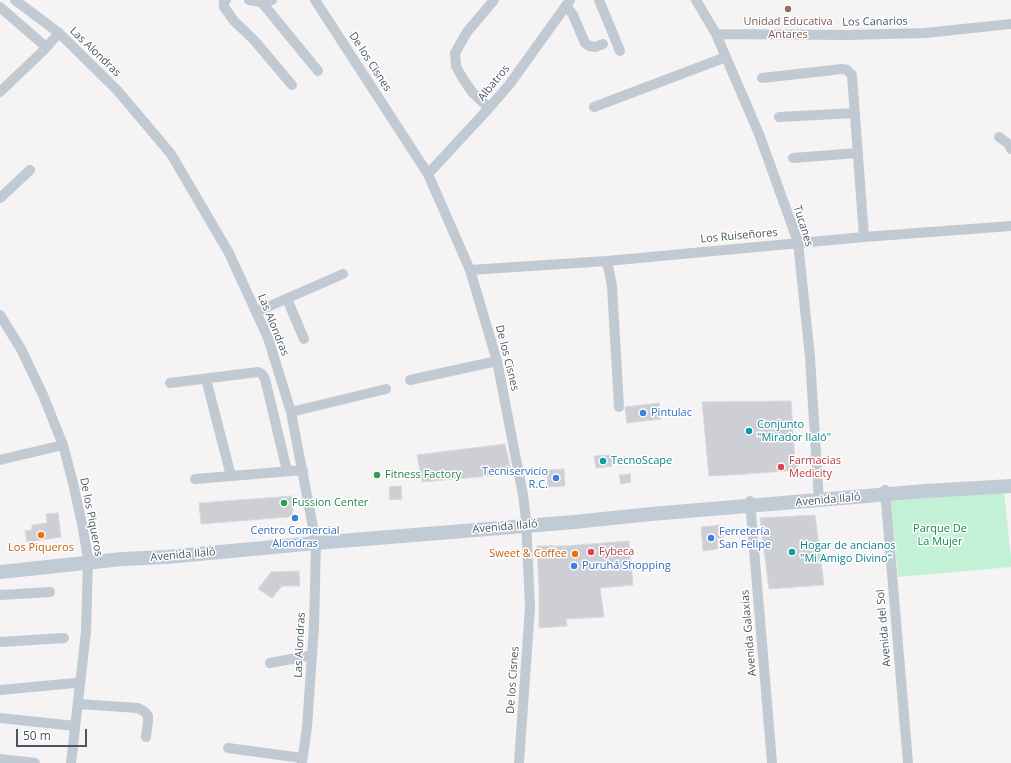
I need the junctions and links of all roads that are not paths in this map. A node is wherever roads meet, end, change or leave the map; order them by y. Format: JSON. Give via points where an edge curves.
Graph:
{"nodes":[{"id":1,"x":226,"y":0,"type":"edge"},
{"id":2,"x":249,"y":0,"type":"edge"},
{"id":3,"x":272,"y":0,"type":"edge"},
{"id":4,"x":315,"y":0,"type":"edge"},
{"id":5,"x":494,"y":0,"type":"edge"},
{"id":6,"x":599,"y":0,"type":"edge"},
{"id":7,"x":696,"y":0,"type":"edge"},
{"id":8,"x":260,"y":1,"type":"edge"},
{"id":9,"x":22,"y":2,"type":"edge"},
{"id":10,"x":568,"y":3,"type":"edge"},
{"id":11,"x":0,"y":7,"type":"edge"},
{"id":12,"x":1011,"y":24,"type":"edge"},
{"id":13,"x":59,"y":33,"type":"junction"},
{"id":14,"x":716,"y":34,"type":"junction"},
{"id":15,"x":603,"y":44,"type":"dead end"},
{"id":16,"x":46,"y":47,"type":"junction"},
{"id":17,"x":620,"y":51,"type":"dead end"},
{"id":18,"x":726,"y":57,"type":"junction"},
{"id":19,"x":318,"y":71,"type":"dead end"},
{"id":20,"x":762,"y":78,"type":"dead end"},
{"id":21,"x":292,"y":85,"type":"dead end"},
{"id":22,"x":1,"y":88,"type":"edge"},
{"id":23,"x":594,"y":107,"type":"dead end"},
{"id":24,"x":489,"y":108,"type":"junction"},
{"id":25,"x":855,"y":113,"type":"junction"},
{"id":26,"x":779,"y":117,"type":"dead end"},
{"id":27,"x":999,"y":137,"type":"dead end"},
{"id":28,"x":1011,"y":149,"type":"edge"},
{"id":29,"x":858,"y":153,"type":"junction"},
{"id":30,"x":793,"y":158,"type":"dead end"},
{"id":31,"x":30,"y":170,"type":"dead end"},
{"id":32,"x":428,"y":174,"type":"junction"},
{"id":33,"x":0,"y":198,"type":"edge"},
{"id":34,"x":1011,"y":226,"type":"edge"},
{"id":35,"x":864,"y":236,"type":"junction"},
{"id":36,"x":798,"y":242,"type":"junction"},
{"id":37,"x":607,"y":261,"type":"junction"},
{"id":38,"x":470,"y":270,"type":"junction"},
{"id":39,"x":343,"y":274,"type":"dead end"},
{"id":40,"x":287,"y":299,"type":"junction"},
{"id":41,"x":256,"y":312,"type":"junction"},
{"id":42,"x":0,"y":314,"type":"edge"},
{"id":43,"x":304,"y":339,"type":"dead end"},
{"id":44,"x":497,"y":361,"type":"junction"},
{"id":45,"x":206,"y":379,"type":"junction"},
{"id":46,"x":410,"y":380,"type":"dead end"},
{"id":47,"x":170,"y":383,"type":"dead end"},
{"id":48,"x":386,"y":389,"type":"dead end"},
{"id":49,"x":619,"y":407,"type":"dead end"},
{"id":50,"x":291,"y":412,"type":"junction"},
{"id":51,"x":63,"y":444,"type":"junction"},
{"id":52,"x":0,"y":460,"type":"edge"},
{"id":53,"x":303,"y":470,"type":"junction"},
{"id":54,"x":288,"y":471,"type":"junction"},
{"id":55,"x":231,"y":476,"type":"junction"},
{"id":56,"x":195,"y":479,"type":"dead end"},
{"id":57,"x":1011,"y":480,"type":"edge"},
{"id":58,"x":1011,"y":485,"type":"edge"},
{"id":59,"x":885,"y":493,"type":"junction"},
{"id":60,"x":819,"y":498,"type":"junction"},
{"id":61,"x":750,"y":504,"type":"junction"},
{"id":62,"x":526,"y":523,"type":"junction"},
{"id":63,"x":316,"y":541,"type":"junction"},
{"id":64,"x":88,"y":560,"type":"junction"},
{"id":65,"x":0,"y":565,"type":"edge"},
{"id":66,"x":0,"y":572,"type":"edge"},
{"id":67,"x":50,"y":592,"type":"dead end"},
{"id":68,"x":0,"y":595,"type":"edge"},
{"id":69,"x":64,"y":638,"type":"dead end"},
{"id":70,"x":0,"y":642,"type":"edge"},
{"id":71,"x":312,"y":656,"type":"junction"},
{"id":72,"x":270,"y":663,"type":"dead end"},
{"id":73,"x":80,"y":683,"type":"junction"},
{"id":74,"x":0,"y":690,"type":"edge"},
{"id":75,"x":78,"y":704,"type":"junction"},
{"id":76,"x":0,"y":718,"type":"edge"},
{"id":77,"x":75,"y":726,"type":"junction"},
{"id":78,"x":146,"y":737,"type":"dead end"},
{"id":79,"x":228,"y":748,"type":"dead end"},
{"id":80,"x":0,"y":759,"type":"edge"},
{"id":81,"x":302,"y":761,"type":"edge"},
{"id":82,"x":35,"y":763,"type":"edge"},
{"id":83,"x":72,"y":763,"type":"edge"},
{"id":84,"x":519,"y":763,"type":"edge"},
{"id":85,"x":772,"y":763,"type":"edge"},
{"id":86,"x":908,"y":763,"type":"edge"}],
"edges":[{"from":1,"to":21,"type":"street","via":[[224,7],[234,20]]},
{"from":2,"to":8,"type":"street"},
{"from":3,"to":8,"type":"street"},
{"from":4,"to":32,"type":"street","name":"De los Cisnes"},
{"from":5,"to":24,"type":"street","via":[[467,32],[455,53],[456,66],[463,79]]},
{"from":6,"to":17,"type":"street"},
{"from":7,"to":14,"type":"street","name":"Tucanes"},
{"from":8,"to":19,"type":"street"},
{"from":9,"to":13,"type":"street","name":"Las Alondras"},
{"from":10,"to":15,"type":"street","via":[[585,43],[595,47]]},
{"from":10,"to":24,"type":"street","name":"Albatros","via":[[509,85]]},
{"from":11,"to":16,"type":"street"},
{"from":12,"to":14,"type":"street","name":"Los Canarios","via":[[925,33]]},
{"from":13,"to":16,"type":"street"},
{"from":13,"to":41,"type":"street","name":"Las Alondras","via":[[117,90],[171,154],[229,253]]},
{"from":14,"to":18,"type":"street","name":"Tucanes"},
{"from":16,"to":22,"type":"street"},
{"from":18,"to":23,"type":"street"},
{"from":18,"to":36,"type":"street","name":"Tucanes","via":[[759,134]]},
{"from":20,"to":25,"type":"street","via":[[847,70],[852,75]]},
{"from":24,"to":32,"type":"street","name":"Albatros"},
{"from":25,"to":26,"type":"street"},
{"from":25,"to":29,"type":"street"},
{"from":27,"to":28,"type":"street"},
{"from":29,"to":30,"type":"street"},
{"from":29,"to":35,"type":"street"},
{"from":31,"to":33,"type":"street"},
{"from":32,"to":38,"type":"street","name":"De los Cisnes"},
{"from":34,"to":35,"type":"street","name":"Los Ruiseñores"},
{"from":35,"to":36,"type":"street","name":"Los Ruiseñores"},
{"from":36,"to":37,"type":"street","name":"Los Ruiseñores"},
{"from":36,"to":60,"type":"street","name":"Tucanes","via":[[810,357]]},
{"from":37,"to":38,"type":"street","name":"Los Ruiseñores"},
{"from":37,"to":49,"type":"street","via":[[612,286]]},
{"from":38,"to":44,"type":"street","name":"De los Cisnes"},
{"from":39,"to":40,"type":"street"},
{"from":40,"to":41,"type":"street"},
{"from":40,"to":43,"type":"street"},
{"from":41,"to":50,"type":"street","name":"Las Alondras","via":[[268,338]]},
{"from":42,"to":51,"type":"street","name":"De los Piqueros","via":[[37,382]]},
{"from":44,"to":46,"type":"street"},
{"from":44,"to":62,"type":"street","name":"De los Cisnes"},
{"from":45,"to":47,"type":"street"},
{"from":45,"to":54,"type":"street","via":[[258,372],[262,374]]},
{"from":45,"to":55,"type":"street"},
{"from":48,"to":50,"type":"street"},
{"from":50,"to":53,"type":"street","name":"Las Alondras"},
{"from":51,"to":52,"type":"street"},
{"from":51,"to":64,"type":"street","name":"De los Piqueros","via":[[81,517]]},
{"from":53,"to":54,"type":"street"},
{"from":53,"to":63,"type":"street","name":"Las Alondras"},
{"from":54,"to":55,"type":"street"},
{"from":55,"to":56,"type":"street"},
{"from":57,"to":58,"type":"street"},
{"from":57,"to":59,"type":"main road","name":"Avenida Ilaló"},
{"from":58,"to":59,"type":"main road","name":"Avenida Ilaló"},
{"from":59,"to":60,"type":"main road","name":"Avenida Ilaló"},
{"from":59,"to":86,"type":"street","name":"Avenida del Sol"},
{"from":60,"to":61,"type":"main road","name":"Avenida Ilaló","via":[[800,496]]},
{"from":61,"to":62,"type":"main road","name":"Avenida Ilaló"},
{"from":61,"to":85,"type":"street","name":"Avenida Galaxias"},
{"from":62,"to":63,"type":"main road","name":"Avenida Ilaló"},
{"from":62,"to":84,"type":"street","name":"De los Cisnes","via":[[530,607]]},
{"from":63,"to":64,"type":"main road","name":"Avenida Ilaló"},
{"from":63,"to":71,"type":"street","name":"Las Alondras"},
{"from":64,"to":65,"type":"main road","name":"Avenida Ilaló"},
{"from":64,"to":66,"type":"main road","name":"Avenida Ilaló"},
{"from":64,"to":73,"type":"street","name":"De los Piqueros","via":[[86,632]]},
{"from":67,"to":68,"type":"street"},
{"from":69,"to":70,"type":"street"},
{"from":71,"to":72,"type":"street"},
{"from":71,"to":81,"type":"street","name":"Las Alondras"},
{"from":73,"to":74,"type":"street"},
{"from":73,"to":75,"type":"street","name":"De los Piqueros"},
{"from":75,"to":77,"type":"street","name":"De los Piqueros"},
{"from":75,"to":78,"type":"street","via":[[138,708],[148,716]]},
{"from":76,"to":77,"type":"street"},
{"from":77,"to":83,"type":"street","name":"De los Piqueros"},
{"from":79,"to":81,"type":"street"},
{"from":80,"to":82,"type":"street"}]}
